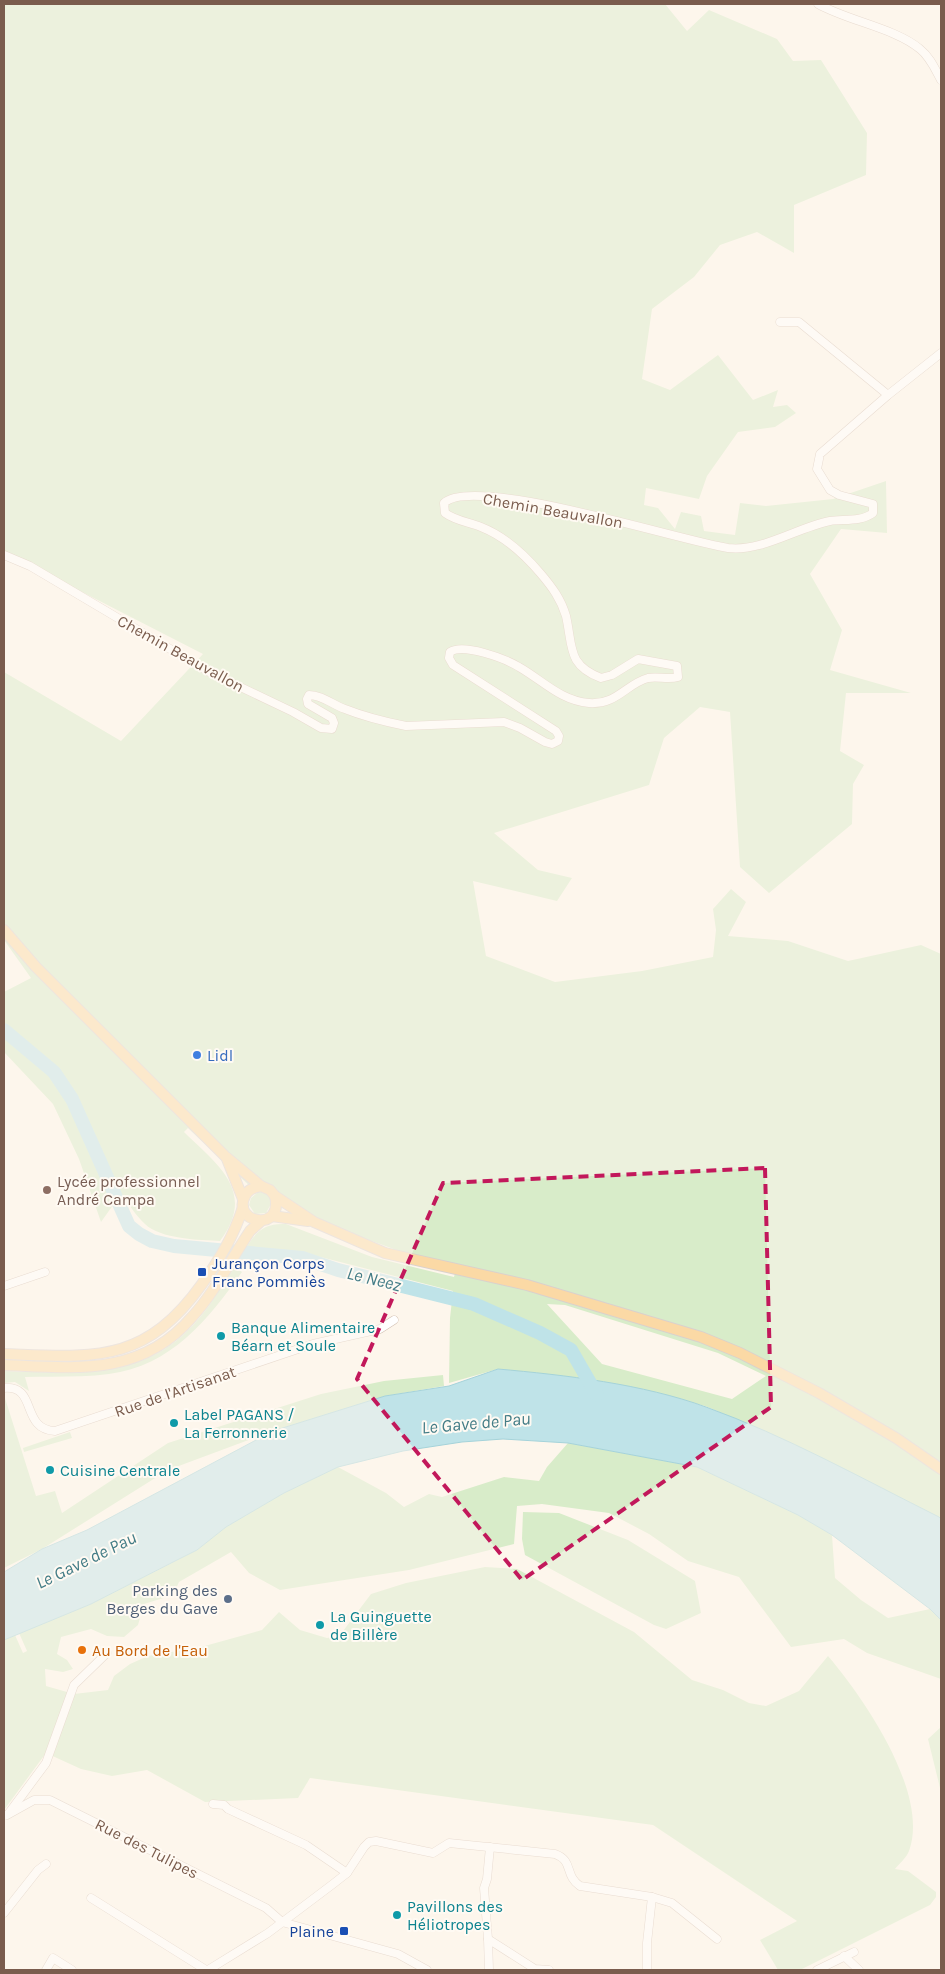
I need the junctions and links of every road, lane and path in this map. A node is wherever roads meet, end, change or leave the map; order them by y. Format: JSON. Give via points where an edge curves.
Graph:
{"nodes":[{"id":1,"x":818,"y":4,"type":"edge"},
{"id":2,"x":941,"y":80,"type":"edge"},
{"id":3,"x":780,"y":322,"type":"dead end"},
{"id":4,"x":940,"y":357,"type":"edge"},
{"id":5,"x":888,"y":395,"type":"junction"},
{"id":6,"x":4,"y":555,"type":"edge"},
{"id":7,"x":4,"y":930,"type":"edge"},
{"id":8,"x":225,"y":1156,"type":"junction"},
{"id":9,"x":261,"y":1186,"type":"junction"},
{"id":10,"x":276,"y":1196,"type":"junction"},
{"id":11,"x":243,"y":1203,"type":"junction"},
{"id":12,"x":272,"y":1216,"type":"junction"},
{"id":13,"x":261,"y":1221,"type":"junction"},
{"id":14,"x":314,"y":1222,"type":"junction"},
{"id":15,"x":225,"y":1260,"type":"junction"},
{"id":16,"x":45,"y":1272,"type":"dead end"},
{"id":17,"x":4,"y":1286,"type":"edge"},
{"id":18,"x":394,"y":1320,"type":"dead end"},
{"id":19,"x":4,"y":1354,"type":"edge"},
{"id":20,"x":4,"y":1365,"type":"edge"},
{"id":21,"x":4,"y":1388,"type":"edge"},
{"id":22,"x":941,"y":1469,"type":"edge"},
{"id":23,"x":107,"y":1653,"type":"dead end"},
{"id":24,"x":213,"y":1804,"type":"dead end"},
{"id":25,"x":6,"y":1816,"type":"edge"},
{"id":26,"x":490,"y":1847,"type":"junction"},
{"id":27,"x":46,"y":1864,"type":"dead end"},
{"id":28,"x":347,"y":1873,"type":"junction"},
{"id":29,"x":652,"y":1897,"type":"junction"},
{"id":30,"x":91,"y":1898,"type":"dead end"},
{"id":31,"x":4,"y":1914,"type":"edge"},
{"id":32,"x":282,"y":1922,"type":"junction"},
{"id":33,"x":488,"y":1939,"type":"junction"},
{"id":34,"x":717,"y":1939,"type":"dead end"},
{"id":35,"x":854,"y":1952,"type":"dead end"},
{"id":36,"x":844,"y":1956,"type":"junction"},
{"id":37,"x":425,"y":1969,"type":"edge"},
{"id":38,"x":46,"y":1970,"type":"edge"},
{"id":39,"x":72,"y":1970,"type":"edge"},
{"id":40,"x":207,"y":1970,"type":"edge"},
{"id":41,"x":489,"y":1970,"type":"edge"},
{"id":42,"x":549,"y":1970,"type":"edge"},
{"id":43,"x":647,"y":1970,"type":"edge"},
{"id":44,"x":817,"y":1970,"type":"edge"},
{"id":45,"x":859,"y":1970,"type":"edge"}],
"edges":[{"from":1,"to":2,"type":"street","via":[[836,14],[907,40],[930,60]]},
{"from":3,"to":5,"type":"street","via":[[799,322]]},
{"from":4,"to":5,"type":"street","name":"Chemin Beauvallon"},
{"from":5,"to":6,"type":"street","name":"Chemin Beauvallon","via":[[820,454],[817,463],[820,476],[830,490],[873,504],[873,513],[867,518],[829,522],[746,548],[728,548],[499,496],[456,496],[444,503],[445,513],[501,538],[540,572],[558,596],[572,656],[579,665],[601,678],[638,659],[677,666],[678,677],[649,678],[617,698],[587,703],[547,688],[519,667],[494,656],[462,648],[450,652],[453,665],[556,731],[558,741],[552,744],[504,722],[406,726],[344,709],[309,695],[308,704],[332,718],[334,723],[332,729],[322,728],[209,672],[30,566]]},
{"from":7,"to":8,"type":"main road","via":[[36,967]]},
{"from":8,"to":9,"type":"main road"},
{"from":8,"to":11,"type":"main road"},
{"from":9,"to":10,"type":"main road"},
{"from":9,"to":11,"type":"main road","via":[[246,1192]]},
{"from":10,"to":12,"type":"main road","via":[[276,1210]]},
{"from":10,"to":14,"type":"main road"},
{"from":11,"to":13,"type":"main road","via":[[246,1214]]},
{"from":11,"to":15,"type":"main road"},
{"from":12,"to":13,"type":"main road"},
{"from":12,"to":14,"type":"main road"},
{"from":13,"to":15,"type":"main road"},
{"from":14,"to":22,"type":"main road","via":[[403,1259],[527,1285],[701,1337],[819,1393],[896,1438]]},
{"from":15,"to":19,"type":"main road","via":[[186,1307],[162,1329],[136,1344],[111,1353],[80,1356]]},
{"from":15,"to":20,"type":"main road","via":[[194,1316],[168,1340],[137,1357],[81,1368]]},
{"from":16,"to":17,"type":"street"},
{"from":18,"to":21,"type":"street","name":"Rue de l'Artisanat","via":[[380,1329],[314,1344],[55,1431],[46,1430],[34,1422],[25,1395],[18,1390]]},
{"from":23,"to":25,"type":"street","via":[[74,1685],[46,1764]]},
{"from":24,"to":28,"type":"street","via":[[224,1805],[306,1845]]},
{"from":25,"to":32,"type":"street","name":"Rue des Tulipes","via":[[34,1800],[50,1800],[266,1908]]},
{"from":26,"to":28,"type":"street","via":[[449,1843],[433,1853],[369,1842]]},
{"from":26,"to":29,"type":"street","via":[[555,1854],[564,1857],[569,1874],[580,1886]]},
{"from":26,"to":33,"type":"street","via":[[484,1888]]},
{"from":27,"to":31,"type":"street"},
{"from":28,"to":32,"type":"street"},
{"from":29,"to":34,"type":"street","via":[[672,1903]]},
{"from":29,"to":43,"type":"street","via":[[646,1943]]},
{"from":30,"to":40,"type":"street"},
{"from":32,"to":37,"type":"street","via":[[398,1954]]},
{"from":32,"to":40,"type":"street"},
{"from":33,"to":41,"type":"street"},
{"from":33,"to":42,"type":"street","via":[[535,1969]]},
{"from":35,"to":36,"type":"street"},
{"from":36,"to":44,"type":"street"},
{"from":36,"to":45,"type":"street"},
{"from":38,"to":39,"type":"street","via":[[53,1958]]}]}
